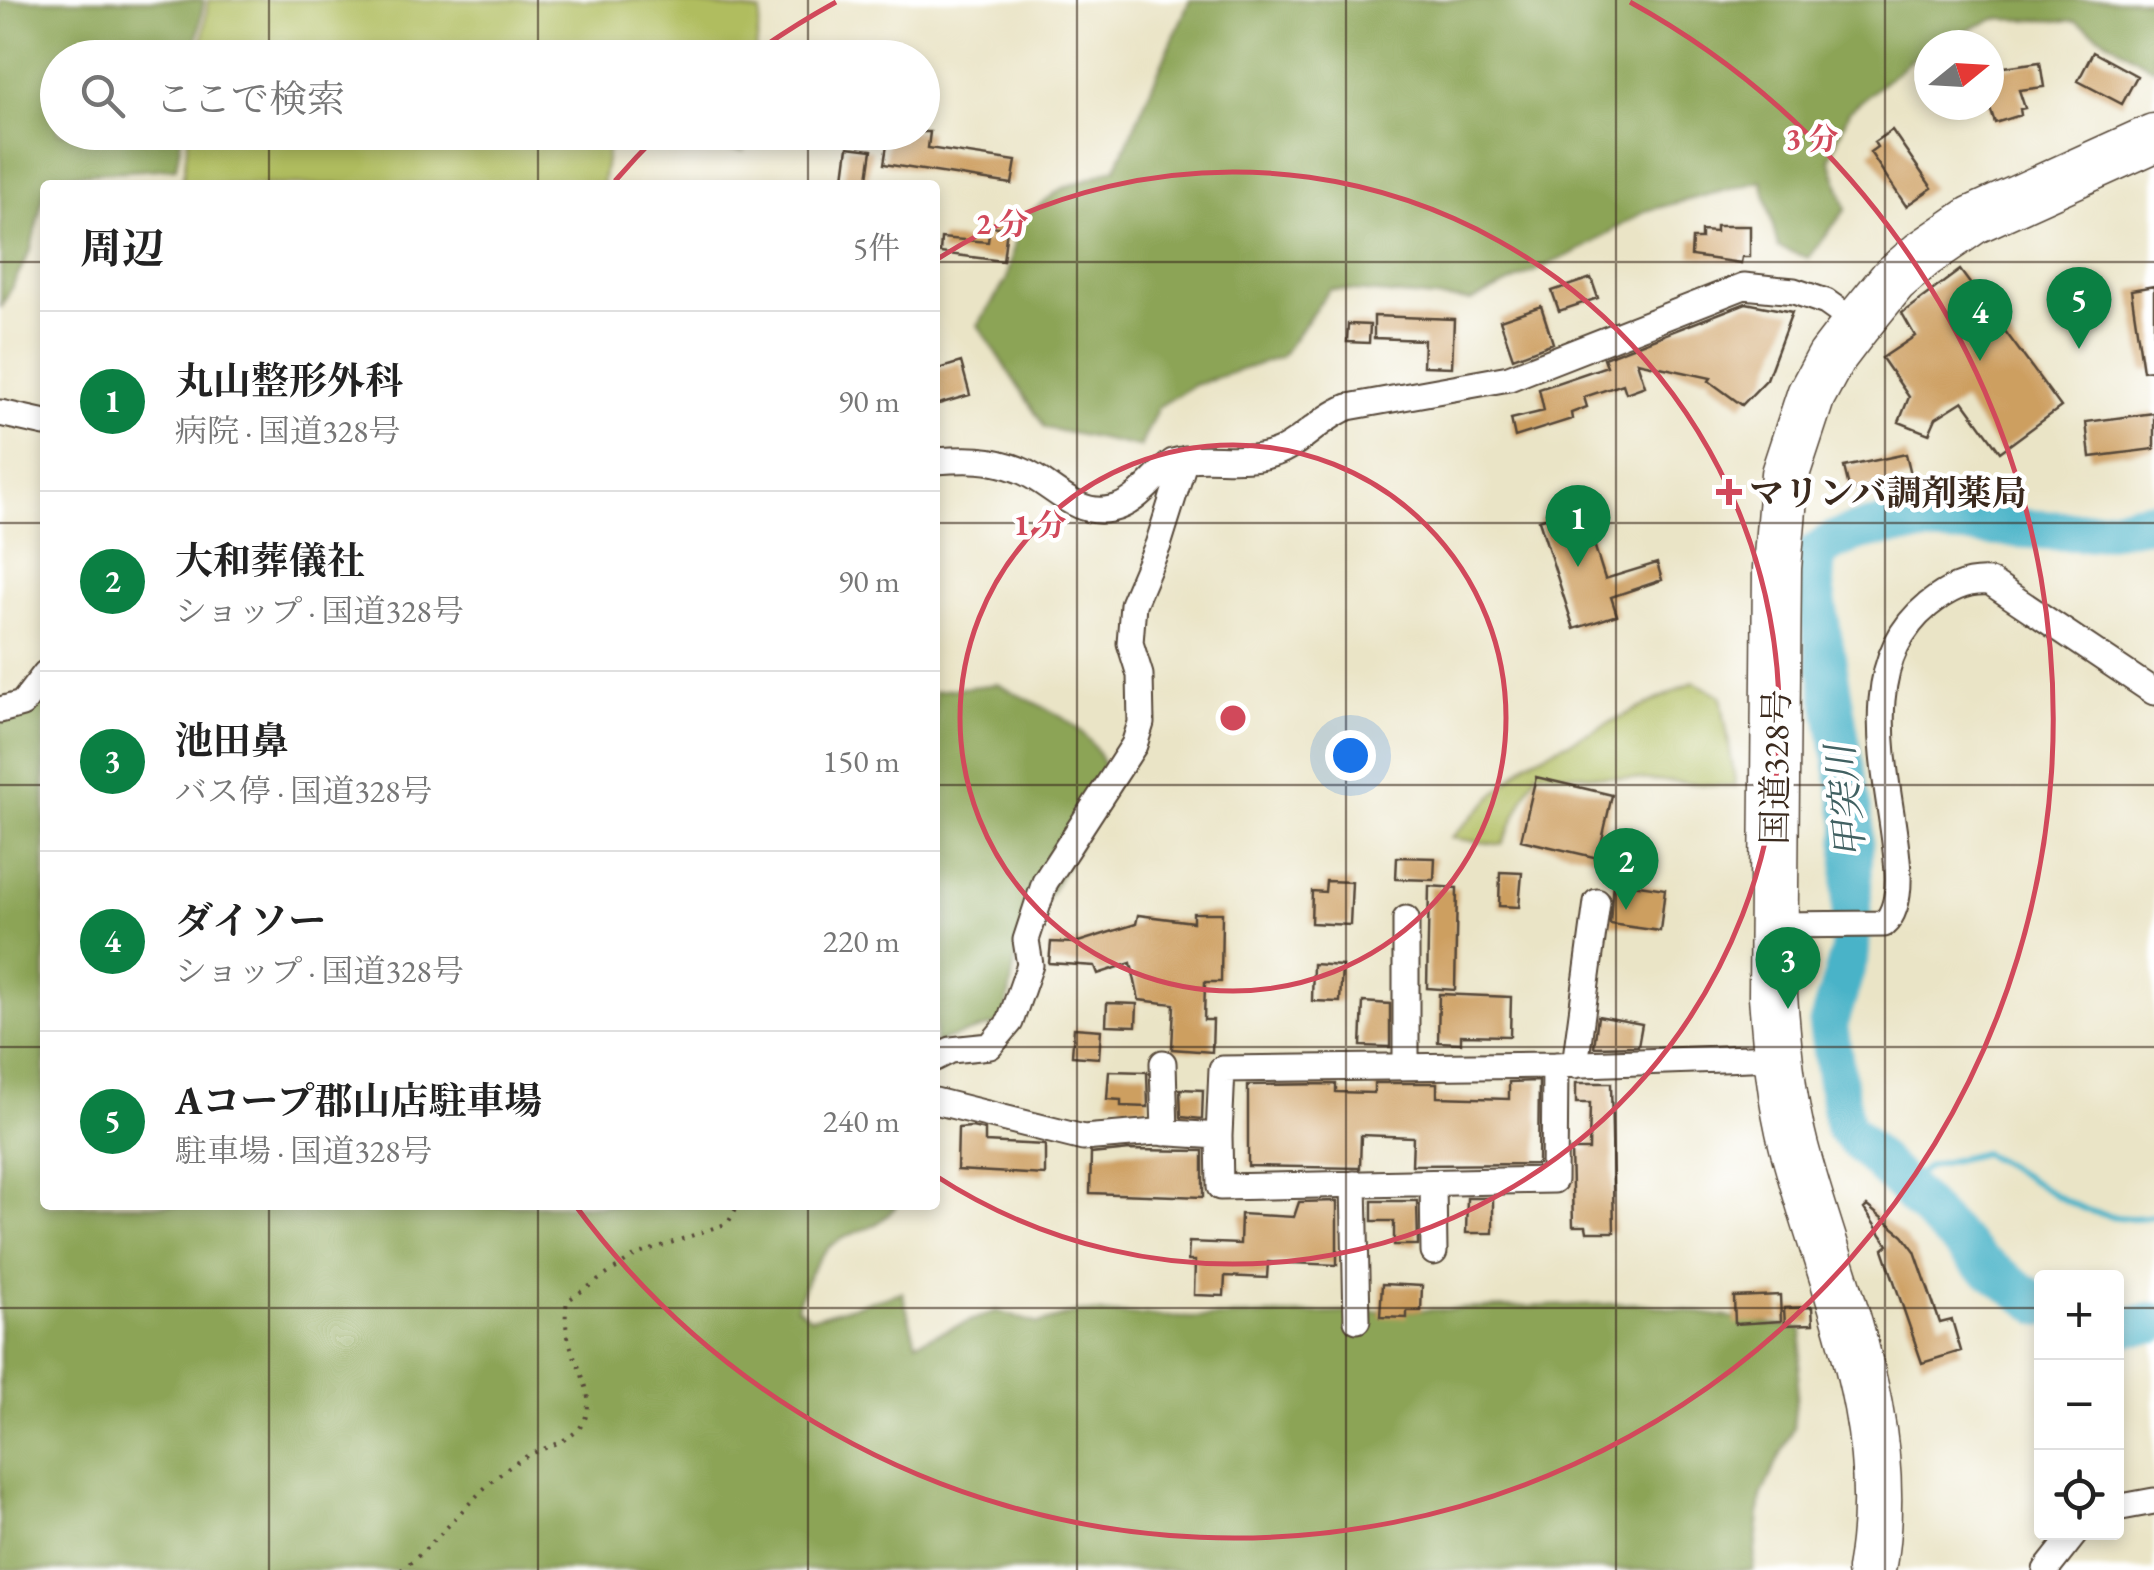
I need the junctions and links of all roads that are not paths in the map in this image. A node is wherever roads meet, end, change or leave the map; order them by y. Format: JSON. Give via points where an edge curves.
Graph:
{"nodes":[{"id":1,"x":2154,"y":138,"type":"edge"},
{"id":2,"x":1857,"y":324,"type":"junction"},
{"id":3,"x":0,"y":413,"type":"edge"},
{"id":4,"x":40,"y":422,"type":"edge"},
{"id":5,"x":1186,"y":459,"type":"junction"},
{"id":6,"x":940,"y":461,"type":"edge"},
{"id":7,"x":40,"y":681,"type":"edge"},
{"id":8,"x":2154,"y":692,"type":"edge"},
{"id":9,"x":0,"y":710,"type":"edge"},
{"id":10,"x":1597,"y":902,"type":"dead end"},
{"id":11,"x":1406,"y":918,"type":"dead end"},
{"id":12,"x":1783,"y":925,"type":"junction"},
{"id":13,"x":940,"y":1056,"type":"edge"},
{"id":14,"x":1777,"y":1057,"type":"junction"},
{"id":15,"x":1163,"y":1063,"type":"dead end"},
{"id":16,"x":1406,"y":1065,"type":"junction"},
{"id":17,"x":1565,"y":1065,"type":"junction"},
{"id":18,"x":940,"y":1102,"type":"edge"},
{"id":19,"x":1165,"y":1133,"type":"junction"},
{"id":20,"x":1219,"y":1136,"type":"junction"},
{"id":21,"x":1433,"y":1182,"type":"junction"},
{"id":22,"x":1354,"y":1184,"type":"junction"},
{"id":23,"x":1434,"y":1252,"type":"dead end"},
{"id":24,"x":1357,"y":1320,"type":"dead end"},
{"id":25,"x":2154,"y":1501,"type":"edge"},
{"id":26,"x":2124,"y":1507,"type":"edge"},
{"id":27,"x":2070,"y":1540,"type":"edge"},
{"id":28,"x":1871,"y":1570,"type":"edge"},
{"id":29,"x":2046,"y":1570,"type":"edge"}],
"edges":[{"from":1,"to":2,"type":"highway","name":"国道328号","via":[[1973,220],[1894,280]]},
{"from":2,"to":5,"type":"street","via":[[1826,302],[1794,291],[1744,286],[1509,378],[1348,407],[1276,453],[1249,460]]},
{"from":2,"to":12,"type":"highway","name":"国道328号","via":[[1812,395],[1785,474],[1778,568]]},
{"from":3,"to":4,"type":"street"},
{"from":5,"to":6,"type":"street","via":[[1162,471],[1131,501],[1092,510],[995,461]]},
{"from":5,"to":13,"type":"street","via":[[1133,604],[1130,643],[1140,674],[1134,745],[1045,882],[1026,940],[1030,966],[1010,1022],[990,1046]]},
{"from":7,"to":9,"type":"street","via":[[22,704]]},
{"from":8,"to":12,"type":"street","via":[[1990,582],[1963,584],[1922,610],[1880,679],[1896,907],[1884,924]]},
{"from":10,"to":17,"type":"street"},
{"from":11,"to":16,"type":"street"},
{"from":12,"to":14,"type":"highway","name":"国道328号"},
{"from":14,"to":17,"type":"street"},
{"from":14,"to":28,"type":"highway","name":"国道328号","via":[[1793,1144],[1842,1298],[1873,1428]]},
{"from":15,"to":19,"type":"street"},
{"from":16,"to":17,"type":"street"},
{"from":16,"to":20,"type":"street","via":[[1222,1070]]},
{"from":17,"to":21,"type":"street","via":[[1554,1180]]},
{"from":18,"to":19,"type":"street","via":[[1083,1138]]},
{"from":19,"to":20,"type":"street"},
{"from":20,"to":22,"type":"street","via":[[1220,1186]]},
{"from":21,"to":22,"type":"street"},
{"from":21,"to":23,"type":"street"},
{"from":22,"to":24,"type":"street"},
{"from":25,"to":26,"type":"street"},
{"from":27,"to":29,"type":"street"}]}
